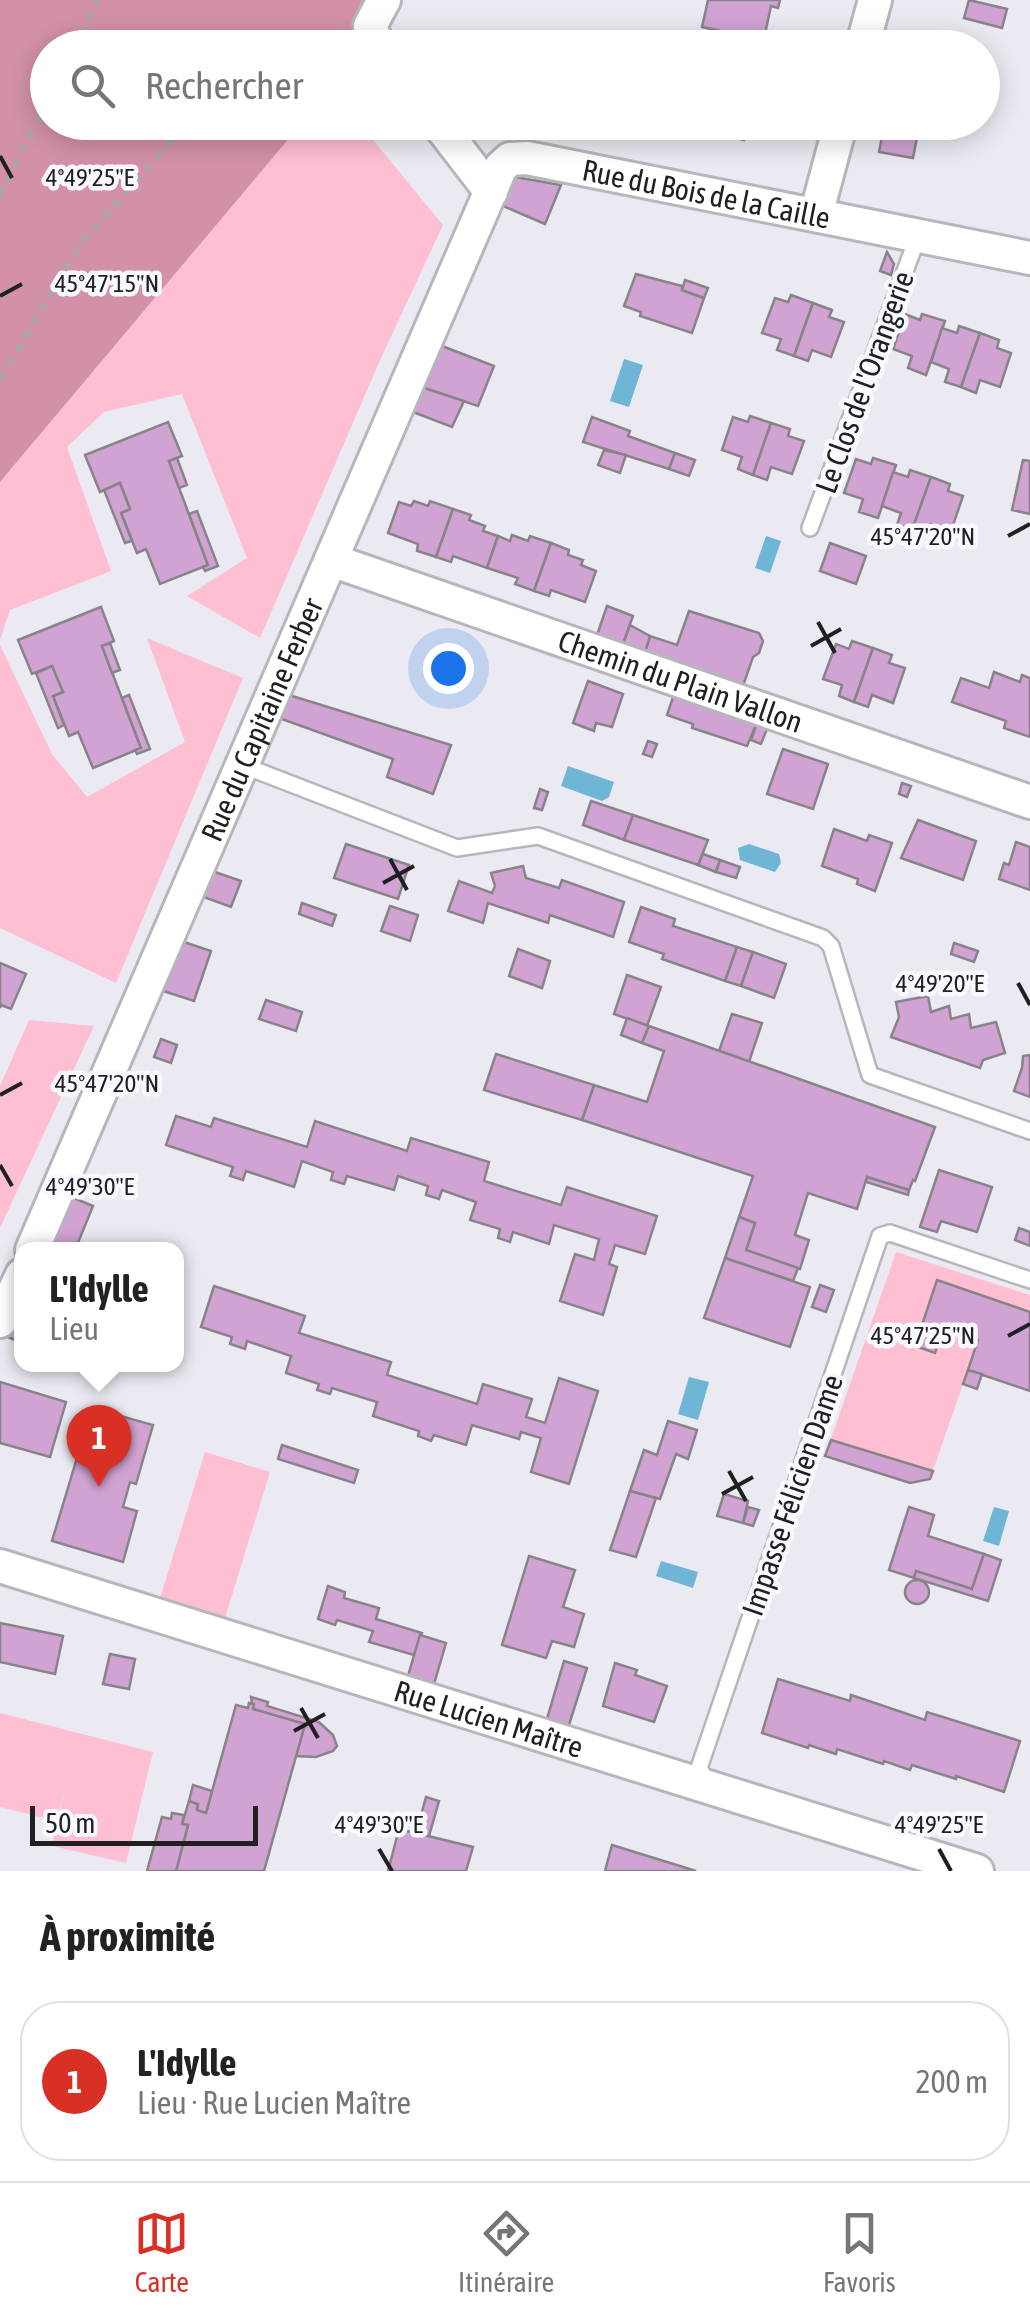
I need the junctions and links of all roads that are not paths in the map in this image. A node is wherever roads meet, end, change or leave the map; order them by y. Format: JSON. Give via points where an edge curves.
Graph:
{"nodes":[{"id":1,"x":384,"y":0,"type":"edge"},
{"id":2,"x":875,"y":0,"type":"edge"},
{"id":3,"x":372,"y":30,"type":"edge"},
{"id":4,"x":867,"y":30,"type":"edge"},
{"id":5,"x":451,"y":140,"type":"edge"},
{"id":6,"x":836,"y":140,"type":"edge"},
{"id":7,"x":491,"y":192,"type":"junction"},
{"id":8,"x":816,"y":215,"type":"junction"},
{"id":9,"x":918,"y":236,"type":"junction"},
{"id":10,"x":1030,"y":258,"type":"edge"},
{"id":11,"x":810,"y":528,"type":"dead end"},
{"id":12,"x":330,"y":560,"type":"junction"},
{"id":13,"x":242,"y":764,"type":"junction"},
{"id":14,"x":1030,"y":802,"type":"edge"},
{"id":15,"x":1030,"y":1131,"type":"edge"},
{"id":16,"x":35,"y":1242,"type":"edge"},
{"id":17,"x":1030,"y":1280,"type":"edge"},
{"id":18,"x":14,"y":1292,"type":"edge"},
{"id":19,"x":0,"y":1321,"type":"edge"},
{"id":20,"x":0,"y":1566,"type":"edge"},
{"id":21,"x":711,"y":1788,"type":"junction"},
{"id":22,"x":977,"y":1871,"type":"edge"}],
"edges":[{"from":1,"to":3,"type":"street"},
{"from":2,"to":4,"type":"street"},
{"from":5,"to":7,"type":"street"},
{"from":6,"to":8,"type":"street"},
{"from":7,"to":8,"type":"street","name":"Rue du Bois de la Caille","via":[[500,168],[519,157]]},
{"from":7,"to":12,"type":"street","name":"Rue du Capitaine Ferber"},
{"from":8,"to":9,"type":"street","name":"Rue du Bois de la Caille"},
{"from":9,"to":10,"type":"street","name":"Rue du Bois de la Caille"},
{"from":9,"to":11,"type":"lane","name":"Le Clos de l'Orangerie"},
{"from":12,"to":13,"type":"street","name":"Rue du Capitaine Ferber"},
{"from":12,"to":14,"type":"street","name":"Chemin du Plain Vallon"},
{"from":13,"to":15,"type":"lane","via":[[457,848],[538,836],[823,938],[870,1074]]},
{"from":13,"to":16,"type":"street","name":"Rue du Capitaine Ferber"},
{"from":17,"to":21,"type":"lane","name":"Impasse Félicien Dame","via":[[880,1236],[699,1768]]},
{"from":18,"to":19,"type":"street"},
{"from":20,"to":21,"type":"street","name":"Rue Lucien Maître"},
{"from":21,"to":22,"type":"street","name":"Rue Lucien Maître"}]}
